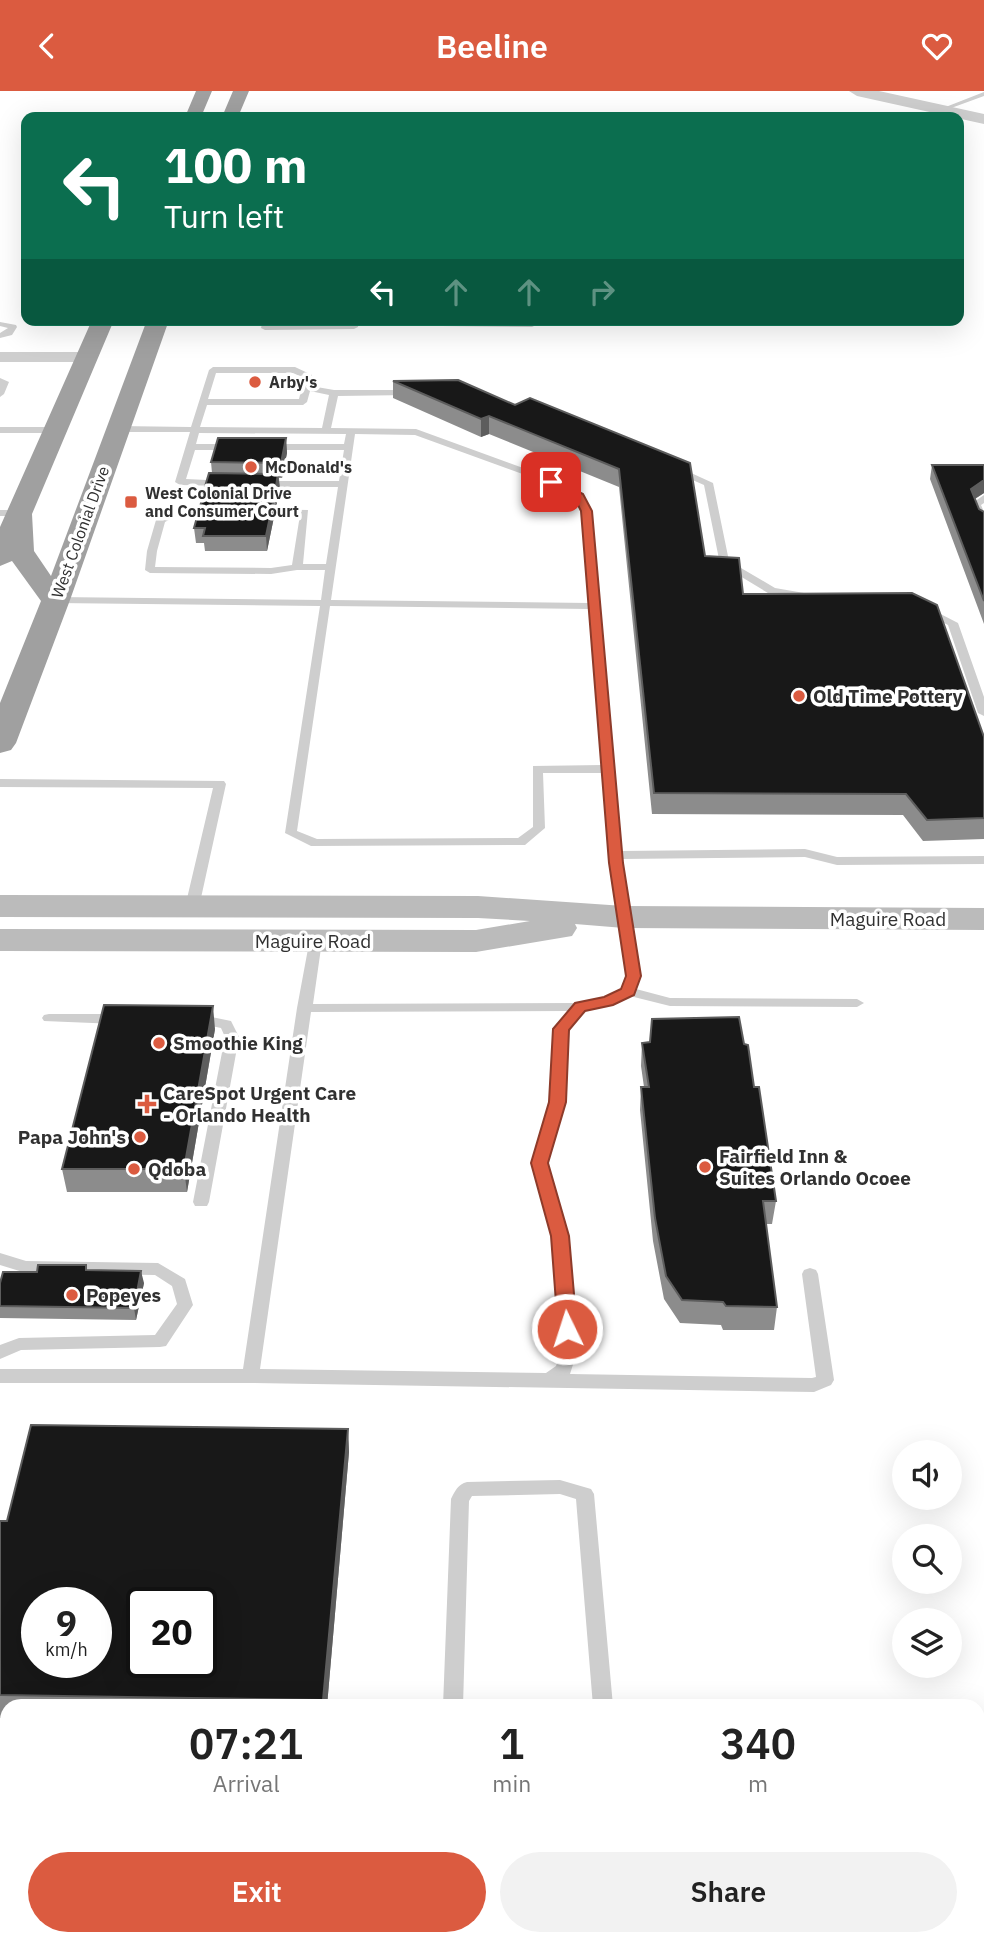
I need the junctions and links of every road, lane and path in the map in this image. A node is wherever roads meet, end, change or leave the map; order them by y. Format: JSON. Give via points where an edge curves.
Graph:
{"nodes":[{"id":1,"x":204,"y":91,"type":"edge"},
{"id":2,"x":240,"y":91,"type":"edge"},
{"id":3,"x":858,"y":91,"type":"edge"},
{"id":4,"x":984,"y":94,"type":"edge"},
{"id":5,"x":941,"y":110,"type":"junction"},
{"id":6,"x":195,"y":112,"type":"edge"},
{"id":7,"x":232,"y":112,"type":"edge"},
{"id":8,"x":950,"y":112,"type":"edge"},
{"id":9,"x":964,"y":115,"type":"edge"},
{"id":10,"x":984,"y":120,"type":"edge"},
{"id":11,"x":0,"y":324,"type":"edge"},
{"id":12,"x":100,"y":326,"type":"edge"},
{"id":13,"x":156,"y":326,"type":"edge"},
{"id":14,"x":266,"y":326,"type":"edge"},
{"id":15,"x":354,"y":326,"type":"edge"},
{"id":16,"x":0,"y":336,"type":"edge"},
{"id":17,"x":0,"y":357,"type":"edge"},
{"id":18,"x":87,"y":357,"type":"junction"},
{"id":19,"x":0,"y":381,"type":"edge"},
{"id":20,"x":306,"y":389,"type":"junction"},
{"id":21,"x":423,"y":392,"type":"edge"},
{"id":22,"x":334,"y":393,"type":"junction"},
{"id":23,"x":0,"y":394,"type":"edge"},
{"id":24,"x":203,"y":402,"type":"junction"},
{"id":25,"x":54,"y":429,"type":"junction"},
{"id":26,"x":118,"y":429,"type":"junction"},
{"id":27,"x":195,"y":429,"type":"junction"},
{"id":28,"x":0,"y":430,"type":"edge"},
{"id":29,"x":326,"y":431,"type":"junction"},
{"id":30,"x":351,"y":431,"type":"junction"},
{"id":31,"x":191,"y":447,"type":"junction"},
{"id":32,"x":243,"y":447,"type":"edge"},
{"id":33,"x":257,"y":447,"type":"edge"},
{"id":34,"x":348,"y":447,"type":"junction"},
{"id":35,"x":659,"y":462,"type":"edge"},
{"id":36,"x":232,"y":484,"type":"edge"},
{"id":37,"x":246,"y":484,"type":"edge"},
{"id":38,"x":343,"y":484,"type":"junction"},
{"id":39,"x":984,"y":498,"type":"edge"},
{"id":40,"x":204,"y":512,"type":"edge"},
{"id":41,"x":246,"y":512,"type":"edge"},
{"id":42,"x":10,"y":513,"type":"edge"},
{"id":43,"x":984,"y":523,"type":"edge"},
{"id":44,"x":0,"y":558,"type":"edge"},
{"id":45,"x":297,"y":567,"type":"junction"},
{"id":46,"x":330,"y":567,"type":"junction"},
{"id":47,"x":811,"y":597,"type":"edge"},
{"id":48,"x":56,"y":600,"type":"junction"},
{"id":49,"x":324,"y":603,"type":"junction"},
{"id":50,"x":596,"y":606,"type":"junction"},
{"id":51,"x":920,"y":606,"type":"edge"},
{"id":52,"x":984,"y":713,"type":"edge"},
{"id":53,"x":0,"y":743,"type":"edge"},
{"id":54,"x":609,"y":769,"type":"junction"},
{"id":55,"x":0,"y":783,"type":"edge"},
{"id":56,"x":616,"y":855,"type":"junction"},
{"id":57,"x":984,"y":860,"type":"edge"},
{"id":58,"x":0,"y":906,"type":"edge"},
{"id":59,"x":192,"y":907,"type":"junction"},
{"id":60,"x":624,"y":917,"type":"junction"},
{"id":61,"x":984,"y":919,"type":"edge"},
{"id":62,"x":0,"y":940,"type":"edge"},
{"id":63,"x":314,"y":941,"type":"junction"},
{"id":64,"x":628,"y":991,"type":"junction"},
{"id":65,"x":857,"y":1003,"type":"dead end"},
{"id":66,"x":580,"y":1007,"type":"junction"},
{"id":67,"x":304,"y":1008,"type":"junction"},
{"id":68,"x":49,"y":1018,"type":"dead end"},
{"id":69,"x":132,"y":1019,"type":"edge"},
{"id":70,"x":188,"y":1019,"type":"edge"},
{"id":71,"x":201,"y":1202,"type":"dead end"},
{"id":72,"x":0,"y":1259,"type":"edge"},
{"id":73,"x":810,"y":1274,"type":"dead end"},
{"id":74,"x":0,"y":1352,"type":"edge"},
{"id":75,"x":251,"y":1375,"type":"junction"},
{"id":76,"x":0,"y":1376,"type":"edge"},
{"id":77,"x":549,"y":1380,"type":"junction"},
{"id":78,"x":453,"y":1699,"type":"edge"},
{"id":79,"x":602,"y":1699,"type":"edge"}],
"edges":[{"from":1,"to":6,"type":"highway"},
{"from":2,"to":7,"type":"highway"},
{"from":3,"to":5,"type":"street"},
{"from":4,"to":5,"type":"lane"},
{"from":5,"to":8,"type":"street"},
{"from":9,"to":10,"type":"street"},
{"from":11,"to":16,"type":"lane","via":[[13,327]]},
{"from":12,"to":18,"type":"highway"},
{"from":13,"to":26,"type":"highway","name":"West Colonial Drive"},
{"from":14,"to":15,"type":"lane"},
{"from":17,"to":18,"type":"street"},
{"from":18,"to":25,"type":"highway"},
{"from":19,"to":23,"type":"lane","via":[[5,382]]},
{"from":20,"to":22,"type":"lane"},
{"from":20,"to":24,"type":"lane","via":[[303,403]]},
{"from":20,"to":24,"type":"lane","via":[[309,377],[295,370],[213,370]]},
{"from":21,"to":22,"type":"lane"},
{"from":22,"to":29,"type":"lane"},
{"from":24,"to":27,"type":"lane"},
{"from":25,"to":28,"type":"lane"},
{"from":25,"to":42,"type":"highway"},
{"from":26,"to":27,"type":"lane"},
{"from":26,"to":48,"type":"highway","name":"West Colonial Drive"},
{"from":27,"to":29,"type":"lane"},
{"from":27,"to":31,"type":"lane"},
{"from":29,"to":30,"type":"lane"},
{"from":30,"to":34,"type":"lane"},
{"from":30,"to":50,"type":"lane","via":[[426,435],[564,487],[579,497],[586,511]]},
{"from":31,"to":32,"type":"lane"},
{"from":31,"to":36,"type":"lane","via":[[180,482]]},
{"from":33,"to":34,"type":"lane"},
{"from":34,"to":38,"type":"lane"},
{"from":35,"to":47,"type":"lane","via":[[708,483],[724,562],[772,591]]},
{"from":37,"to":38,"type":"lane"},
{"from":38,"to":46,"type":"lane"},
{"from":39,"to":43,"type":"lane","via":[[975,504]]},
{"from":40,"to":45,"type":"lane","via":[[176,512],[161,520],[150,570]]},
{"from":41,"to":45,"type":"lane","via":[[305,512]]},
{"from":42,"to":44,"type":"highway"},
{"from":42,"to":48,"type":"highway","via":[[20,551]]},
{"from":45,"to":46,"type":"lane"},
{"from":46,"to":49,"type":"lane"},
{"from":48,"to":49,"type":"lane"},
{"from":48,"to":53,"type":"highway","name":"West Colonial Drive"},
{"from":49,"to":50,"type":"lane"},
{"from":49,"to":54,"type":"lane","via":[[291,833],[315,843],[522,842],[539,828],[537,769]]},
{"from":50,"to":54,"type":"lane"},
{"from":51,"to":52,"type":"lane","via":[[953,623]]},
{"from":54,"to":56,"type":"lane"},
{"from":55,"to":59,"type":"lane","via":[[220,785]]},
{"from":56,"to":57,"type":"lane","via":[[805,853],[838,861]]},
{"from":56,"to":60,"type":"lane"},
{"from":58,"to":59,"type":"main road","name":"Maguire Road"},
{"from":59,"to":60,"type":"main road","name":"Maguire Road","via":[[478,907]]},
{"from":60,"to":61,"type":"main road","name":"Maguire Road"},
{"from":60,"to":63,"type":"main road","name":"Maguire Road","via":[[477,941]]},
{"from":60,"to":64,"type":"lane","via":[[633,976]]},
{"from":62,"to":63,"type":"main road","name":"Maguire Road"},
{"from":63,"to":67,"type":"lane"},
{"from":64,"to":65,"type":"lane","via":[[670,1003]]},
{"from":64,"to":66,"type":"lane","via":[[608,1002]]},
{"from":66,"to":67,"type":"lane"},
{"from":66,"to":77,"type":"lane","via":[[561,1029],[557,1102],[540,1163],[560,1236],[569,1352],[563,1370]]},
{"from":67,"to":75,"type":"lane"},
{"from":68,"to":69,"type":"lane"},
{"from":70,"to":71,"type":"lane","via":[[226,1024],[232,1037]]},
{"from":72,"to":74,"type":"lane","via":[[26,1267],[159,1269],[179,1283],[185,1305],[160,1341],[19,1344]]},
{"from":73,"to":77,"type":"lane","via":[[825,1380],[814,1385]]},
{"from":75,"to":76,"type":"lane"},
{"from":75,"to":77,"type":"lane"},
{"from":78,"to":79,"type":"lane","via":[[460,1499],[467,1489],[560,1487],[585,1494]]}]}
